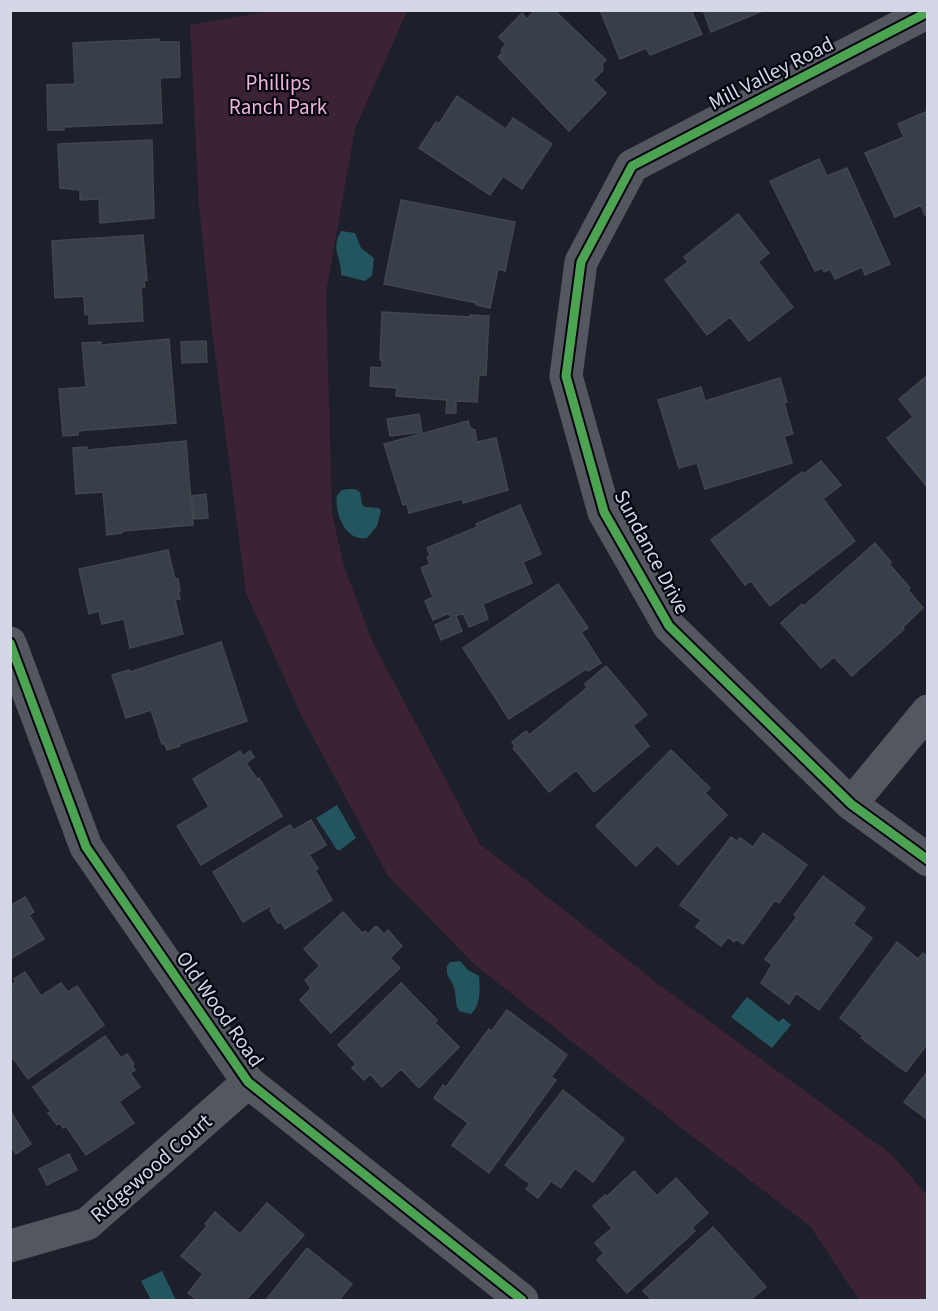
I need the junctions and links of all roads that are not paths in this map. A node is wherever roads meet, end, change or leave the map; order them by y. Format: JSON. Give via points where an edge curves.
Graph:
{"nodes":[{"id":1,"x":927,"y":12,"type":"edge"},
{"id":2,"x":882,"y":22,"type":"edge"},
{"id":3,"x":632,"y":166,"type":"joint"},
{"id":4,"x":10,"y":643,"type":"edge"},
{"id":5,"x":927,"y":711,"type":"edge"},
{"id":6,"x":851,"y":804,"type":"junction"},
{"id":7,"x":927,"y":860,"type":"edge"},
{"id":8,"x":248,"y":1083,"type":"junction"},
{"id":9,"x":10,"y":1246,"type":"edge"},
{"id":10,"x":522,"y":1300,"type":"edge"}],
"edges":[{"from":1,"to":2,"type":"street","name":"Mill Valley Road"},
{"from":2,"to":3,"type":"street","name":"Mill Valley Road"},
{"from":3,"to":6,"type":"street","name":"Sundance Drive","via":[[581,262],[566,376],[604,512],[669,626]]},
{"from":4,"to":8,"type":"street","name":"Old Wood Road","via":[[86,847]]},
{"from":5,"to":6,"type":"street"},
{"from":6,"to":7,"type":"street","name":"Sundance Drive"},
{"from":8,"to":9,"type":"street","name":"Ridgewood Court","via":[[87,1224]]},
{"from":8,"to":10,"type":"street","name":"Old Wood Road"}]}
